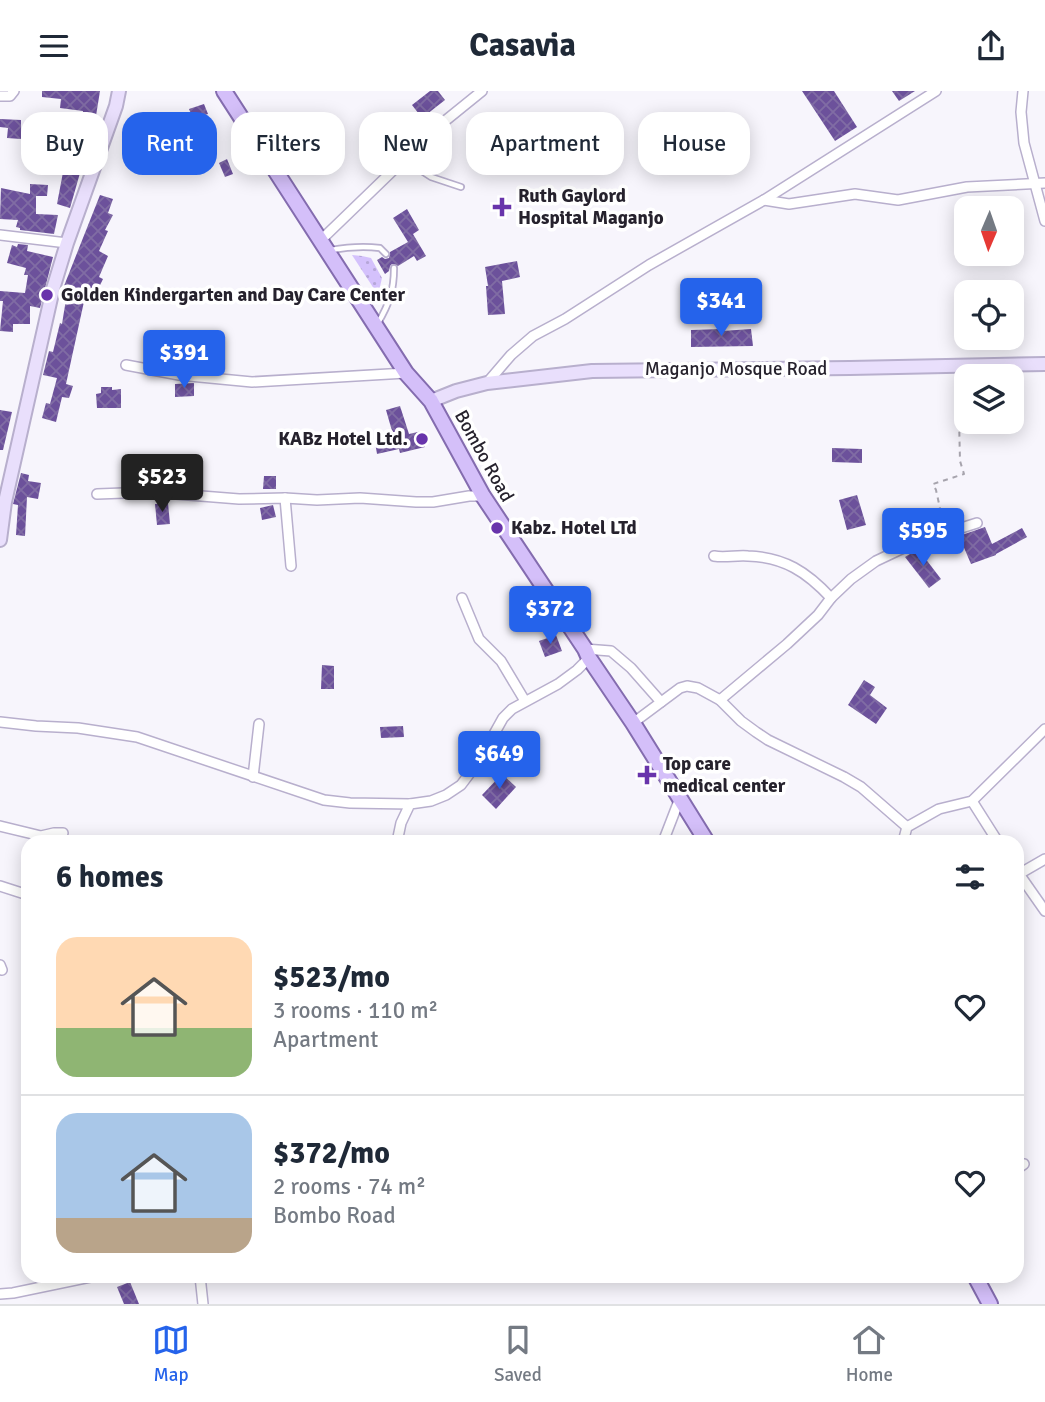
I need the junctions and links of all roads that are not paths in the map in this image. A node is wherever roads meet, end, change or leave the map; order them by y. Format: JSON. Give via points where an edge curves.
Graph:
{"nodes":[{"id":1,"x":14,"y":91,"type":"edge"},
{"id":2,"x":119,"y":91,"type":"edge"},
{"id":3,"x":224,"y":91,"type":"edge"},
{"id":4,"x":482,"y":91,"type":"edge"},
{"id":5,"x":936,"y":91,"type":"edge"},
{"id":6,"x":1023,"y":91,"type":"edge"},
{"id":7,"x":0,"y":96,"type":"edge"},
{"id":8,"x":452,"y":115,"type":"edge"},
{"id":9,"x":389,"y":175,"type":"edge"},
{"id":10,"x":428,"y":175,"type":"edge"},
{"id":11,"x":1040,"y":183,"type":"edge"},
{"id":12,"x":461,"y":187,"type":"dead end"},
{"id":13,"x":764,"y":200,"type":"junction"},
{"id":14,"x":1045,"y":221,"type":"edge"},
{"id":15,"x":0,"y":235,"type":"edge"},
{"id":16,"x":67,"y":243,"type":"junction"},
{"id":17,"x":324,"y":245,"type":"junction"},
{"id":18,"x":386,"y":254,"type":"dead end"},
{"id":19,"x":394,"y":268,"type":"dead end"},
{"id":20,"x":376,"y":327,"type":"junction"},
{"id":21,"x":1045,"y":364,"type":"edge"},
{"id":22,"x":126,"y":365,"type":"dead end"},
{"id":23,"x":406,"y":373,"type":"junction"},
{"id":24,"x":487,"y":383,"type":"junction"},
{"id":25,"x":432,"y":401,"type":"junction"},
{"id":26,"x":97,"y":494,"type":"dead end"},
{"id":27,"x":482,"y":496,"type":"junction"},
{"id":28,"x":285,"y":498,"type":"junction"},
{"id":29,"x":3,"y":501,"type":"edge"},
{"id":30,"x":977,"y":523,"type":"dead end"},
{"id":31,"x":0,"y":540,"type":"edge"},
{"id":32,"x":714,"y":557,"type":"dead end"},
{"id":33,"x":291,"y":566,"type":"dead end"},
{"id":34,"x":462,"y":598,"type":"dead end"},
{"id":35,"x":831,"y":598,"type":"junction"},
{"id":36,"x":587,"y":653,"type":"junction"},
{"id":37,"x":720,"y":700,"type":"junction"},
{"id":38,"x":525,"y":701,"type":"junction"},
{"id":39,"x":661,"y":702,"type":"junction"},
{"id":40,"x":0,"y":722,"type":"edge"},
{"id":41,"x":633,"y":723,"type":"junction"},
{"id":42,"x":259,"y":724,"type":"dead end"},
{"id":43,"x":1045,"y":729,"type":"edge"},
{"id":44,"x":253,"y":776,"type":"junction"},
{"id":45,"x":680,"y":798,"type":"junction"},
{"id":46,"x":972,"y":801,"type":"junction"},
{"id":47,"x":410,"y":804,"type":"junction"},
{"id":48,"x":0,"y":826,"type":"edge"},
{"id":49,"x":907,"y":827,"type":"junction"},
{"id":50,"x":63,"y":833,"type":"dead end"},
{"id":51,"x":37,"y":835,"type":"edge"},
{"id":52,"x":45,"y":835,"type":"edge"},
{"id":53,"x":398,"y":835,"type":"edge"},
{"id":54,"x":666,"y":835,"type":"edge"},
{"id":55,"x":703,"y":835,"type":"edge"},
{"id":56,"x":905,"y":835,"type":"edge"},
{"id":57,"x":994,"y":835,"type":"edge"},
{"id":58,"x":1045,"y":859,"type":"edge"},
{"id":59,"x":1024,"y":870,"type":"edge"},
{"id":60,"x":1024,"y":881,"type":"edge"},
{"id":61,"x":0,"y":886,"type":"edge"},
{"id":62,"x":21,"y":893,"type":"edge"},
{"id":63,"x":1045,"y":911,"type":"edge"},
{"id":64,"x":61,"y":1283,"type":"edge"},
{"id":65,"x":201,"y":1283,"type":"edge"},
{"id":66,"x":979,"y":1283,"type":"edge"},
{"id":67,"x":0,"y":1294,"type":"edge"},
{"id":68,"x":203,"y":1304,"type":"edge"},
{"id":69,"x":990,"y":1304,"type":"edge"}],
"edges":[{"from":1,"to":7,"type":"street"},
{"from":2,"to":16,"type":"street"},
{"from":3,"to":17,"type":"main road","name":"Bombo Road"},
{"from":4,"to":8,"type":"street"},
{"from":5,"to":13,"type":"street"},
{"from":6,"to":11,"type":"street","via":[[1024,143]]},
{"from":9,"to":17,"type":"street"},
{"from":10,"to":12,"type":"lane"},
{"from":11,"to":13,"type":"street","via":[[967,187],[898,200],[855,194],[789,204]]},
{"from":11,"to":14,"type":"street"},
{"from":13,"to":24,"type":"street","via":[[533,336]]},
{"from":15,"to":16,"type":"street"},
{"from":16,"to":29,"type":"street"},
{"from":17,"to":18,"type":"lane","via":[[368,246]]},
{"from":17,"to":20,"type":"main road","name":"Bombo Road"},
{"from":19,"to":20,"type":"lane","via":[[390,302]]},
{"from":20,"to":23,"type":"main road","name":"Bombo Road"},
{"from":21,"to":24,"type":"street","name":"Maganjo Mosque Road","via":[[592,371]]},
{"from":22,"to":23,"type":"street","via":[[252,381]]},
{"from":23,"to":25,"type":"main road","name":"Bombo Road"},
{"from":24,"to":25,"type":"street","name":"Maganjo Mosque Road"},
{"from":25,"to":27,"type":"main road","name":"Bombo Road"},
{"from":26,"to":28,"type":"street"},
{"from":27,"to":28,"type":"street","via":[[416,502]]},
{"from":27,"to":36,"type":"main road","name":"Bombo Road"},
{"from":28,"to":33,"type":"street"},
{"from":29,"to":31,"type":"street"},
{"from":30,"to":35,"type":"street","via":[[876,561]]},
{"from":32,"to":35,"type":"street","via":[[774,559],[811,578]]},
{"from":34,"to":38,"type":"street","via":[[479,639],[501,661]]},
{"from":35,"to":37,"type":"street","via":[[787,644]]},
{"from":36,"to":38,"type":"street","via":[[577,670]]},
{"from":36,"to":39,"type":"street","via":[[611,652]]},
{"from":36,"to":41,"type":"main road","name":"Bombo Road"},
{"from":37,"to":39,"type":"street","via":[[687,686]]},
{"from":37,"to":49,"type":"street","via":[[755,732],[861,787]]},
{"from":38,"to":47,"type":"street","via":[[503,718],[461,786],[439,798]]},
{"from":39,"to":41,"type":"street"},
{"from":40,"to":44,"type":"street","via":[[137,737]]},
{"from":41,"to":45,"type":"main road","name":"Bombo Road"},
{"from":42,"to":44,"type":"street"},
{"from":43,"to":46,"type":"street"},
{"from":44,"to":47,"type":"street","via":[[324,800]]},
{"from":45,"to":54,"type":"street"},
{"from":45,"to":55,"type":"main road","name":"Bombo Road"},
{"from":46,"to":49,"type":"street","via":[[939,809]]},
{"from":46,"to":57,"type":"street"},
{"from":47,"to":53,"type":"street"},
{"from":48,"to":51,"type":"street"},
{"from":49,"to":56,"type":"street"},
{"from":50,"to":52,"type":"street"},
{"from":58,"to":59,"type":"street"},
{"from":60,"to":63,"type":"street"},
{"from":61,"to":62,"type":"street"},
{"from":64,"to":67,"type":"street"},
{"from":65,"to":68,"type":"street"},
{"from":66,"to":69,"type":"main road"}]}
